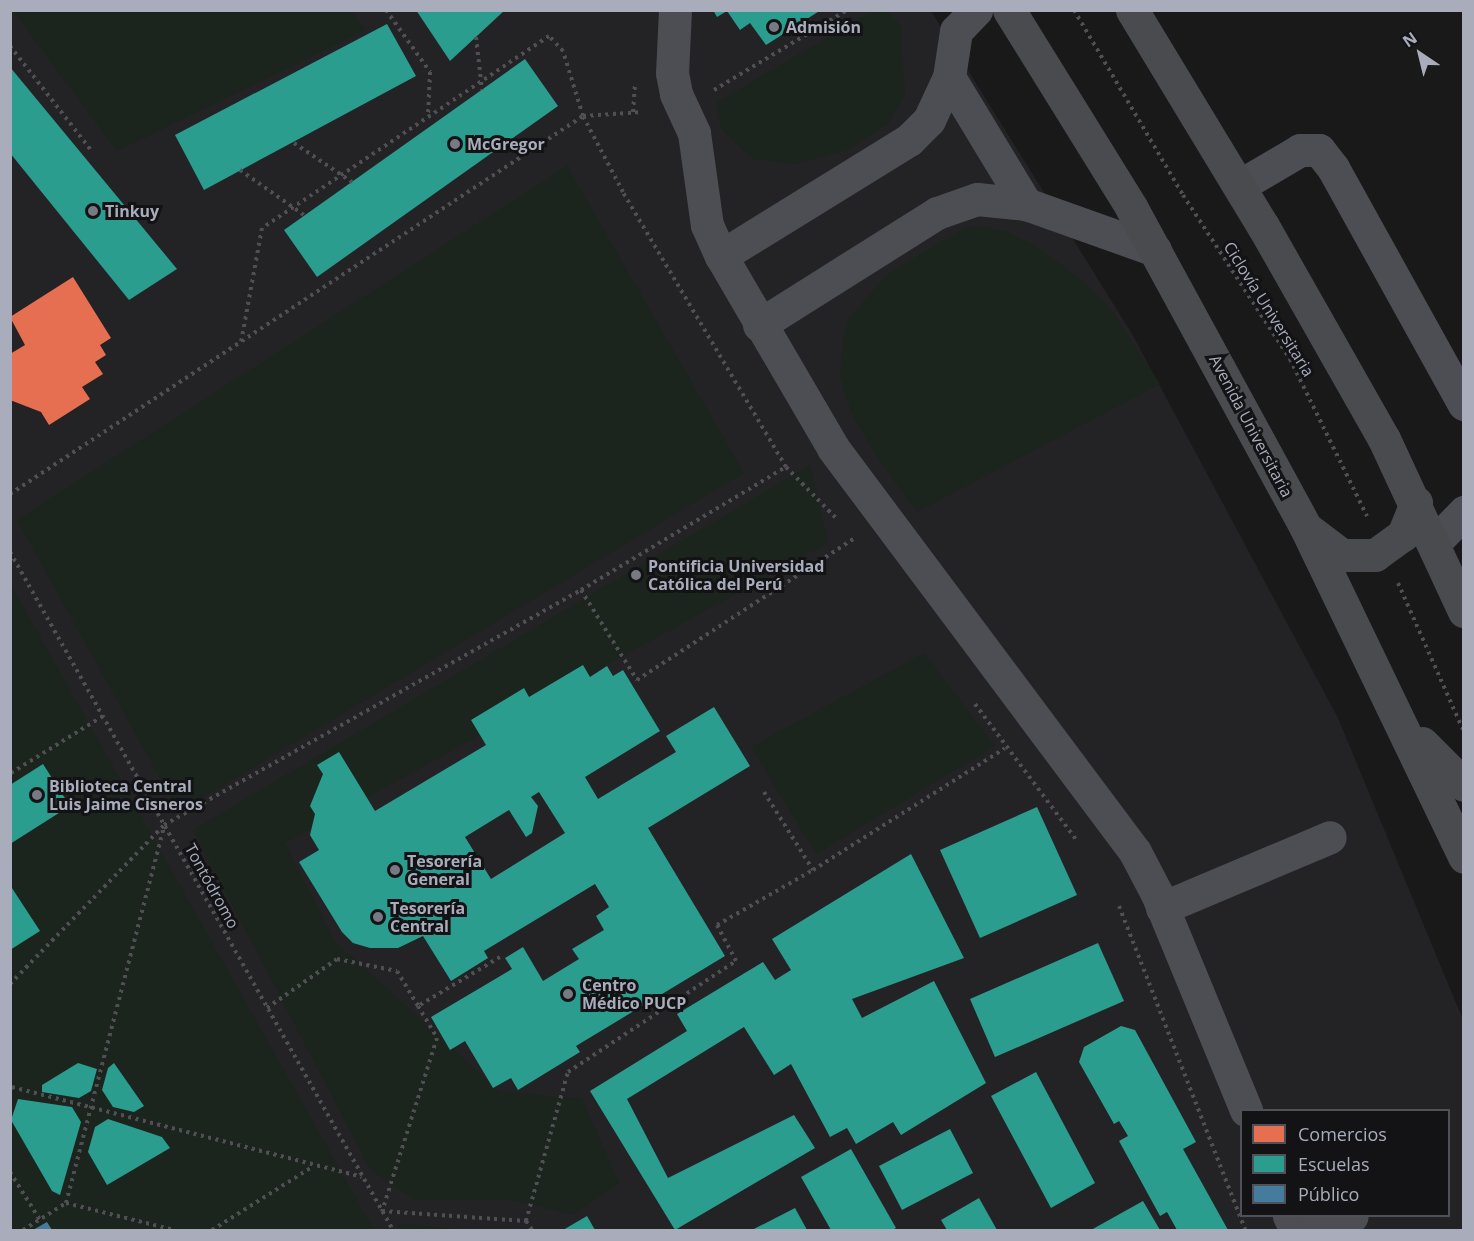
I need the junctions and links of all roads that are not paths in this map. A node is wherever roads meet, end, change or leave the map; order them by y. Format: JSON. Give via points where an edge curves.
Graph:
{"nodes":[{"id":1,"x":675,"y":10,"type":"edge"},
{"id":2,"x":976,"y":10,"type":"edge"},
{"id":3,"x":1009,"y":10,"type":"edge"},
{"id":4,"x":1132,"y":10,"type":"edge"},
{"id":5,"x":949,"y":77,"type":"junction"},
{"id":6,"x":1239,"y":186,"type":"junction"},
{"id":7,"x":1026,"y":204,"type":"junction"},
{"id":8,"x":1155,"y":250,"type":"junction"},
{"id":9,"x":721,"y":256,"type":"junction"},
{"id":10,"x":759,"y":325,"type":"junction"},
{"id":11,"x":1464,"y":404,"type":"edge"},
{"id":12,"x":1416,"y":503,"type":"junction"},
{"id":13,"x":1464,"y":512,"type":"edge"},
{"id":14,"x":1306,"y":528,"type":"junction"},
{"id":15,"x":1433,"y":544,"type":"junction"},
{"id":16,"x":1464,"y":610,"type":"edge"},
{"id":17,"x":1390,"y":697,"type":"junction"},
{"id":18,"x":1464,"y":785,"type":"edge"},
{"id":19,"x":1330,"y":837,"type":"dead end"},
{"id":20,"x":1464,"y":856,"type":"edge"},
{"id":21,"x":1162,"y":908,"type":"junction"},
{"id":22,"x":1246,"y":1109,"type":"edge"},
{"id":23,"x":1347,"y":1217,"type":"edge"},
{"id":24,"x":1313,"y":1230,"type":"edge"}],
"edges":[{"from":1,"to":9,"type":"lane","via":[[672,73],[700,157],[707,225]]},
{"from":2,"to":5,"type":"lane","via":[[956,30]]},
{"from":3,"to":8,"type":"main road","name":"Avenida Universitaria"},
{"from":4,"to":6,"type":"main road"},
{"from":5,"to":7,"type":"lane"},
{"from":5,"to":9,"type":"lane","via":[[928,120],[909,140]]},
{"from":6,"to":11,"type":"lane","via":[[1300,150],[1319,150],[1333,168]]},
{"from":6,"to":12,"type":"main road","via":[[1384,439]]},
{"from":7,"to":8,"type":"lane"},
{"from":7,"to":10,"type":"lane","via":[[978,199],[937,213]]},
{"from":8,"to":14,"type":"main road","name":"Avenida Universitaria"},
{"from":9,"to":10,"type":"lane"},
{"from":10,"to":21,"type":"lane","via":[[839,456],[1105,807],[1135,852]]},
{"from":12,"to":14,"type":"main road","via":[[1403,535],[1384,552],[1364,557],[1342,555]]},
{"from":12,"to":15,"type":"main road"},
{"from":13,"to":15,"type":"lane"},
{"from":14,"to":17,"type":"main road","name":"Avenida Universitaria"},
{"from":15,"to":16,"type":"main road"},
{"from":17,"to":18,"type":"main road","via":[[1424,745]]},
{"from":17,"to":20,"type":"main road","name":"Avenida Universitaria"},
{"from":19,"to":21,"type":"lane"},
{"from":21,"to":22,"type":"lane"},
{"from":23,"to":24,"type":"lane"}]}
